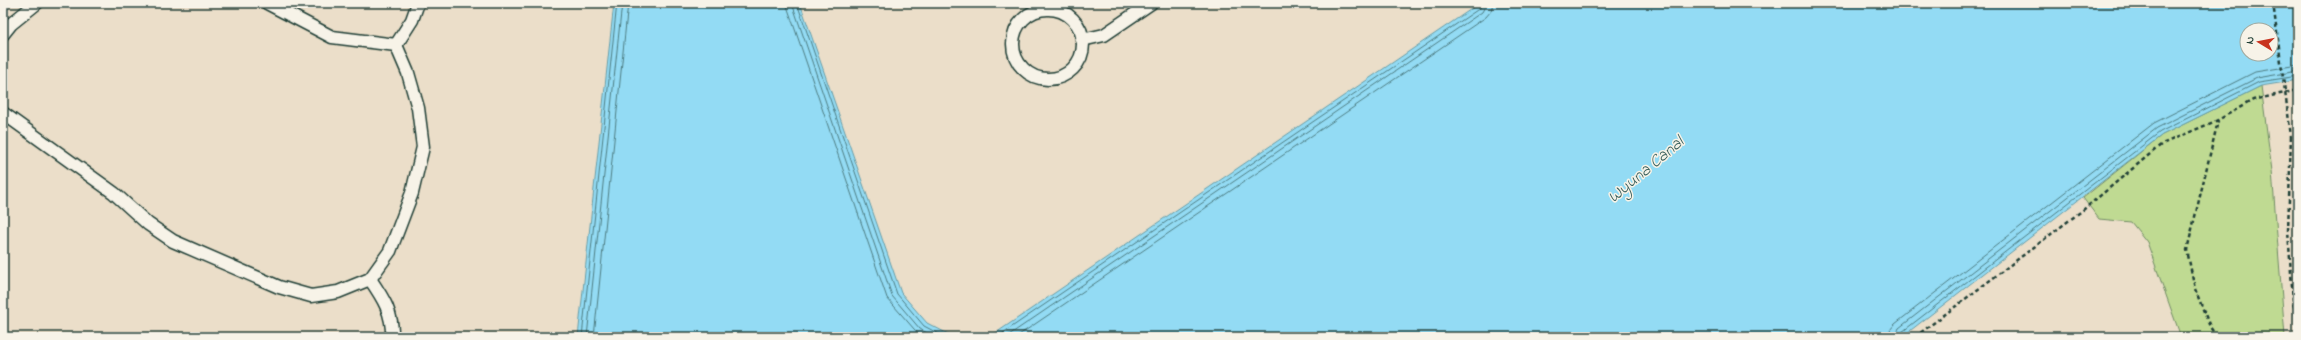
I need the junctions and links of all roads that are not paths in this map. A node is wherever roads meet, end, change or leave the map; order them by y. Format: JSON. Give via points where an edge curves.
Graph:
{"nodes":[{"id":1,"x":37,"y":3,"type":"edge"},
{"id":2,"x":267,"y":3,"type":"edge"},
{"id":3,"x":418,"y":3,"type":"edge"},
{"id":4,"x":1151,"y":3,"type":"edge"},
{"id":5,"x":3,"y":34,"type":"edge"},
{"id":6,"x":1082,"y":40,"type":"junction"},
{"id":7,"x":396,"y":44,"type":"junction"},
{"id":8,"x":3,"y":113,"type":"edge"},
{"id":9,"x":370,"y":279,"type":"junction"},
{"id":10,"x":392,"y":337,"type":"edge"}],
"edges":[{"from":1,"to":5,"type":"lane"},
{"from":2,"to":7,"type":"lane","via":[[332,38]]},
{"from":3,"to":7,"type":"lane","via":[[412,20]]},
{"from":4,"to":6,"type":"lane","via":[[1104,36]]},
{"from":6,"to":6,"type":"lane","via":[[1080,58],[1074,67],[1055,78],[1044,79],[1024,70],[1013,51],[1016,28],[1023,18],[1044,8],[1056,9],[1067,14],[1076,22]]},
{"from":7,"to":9,"type":"lane","via":[[418,108],[423,147],[412,193],[390,251]]},
{"from":8,"to":9,"type":"lane","via":[[114,193],[148,224],[173,241],[279,287],[311,296],[338,292]]},
{"from":9,"to":10,"type":"lane","via":[[386,301],[392,322]]}]}
